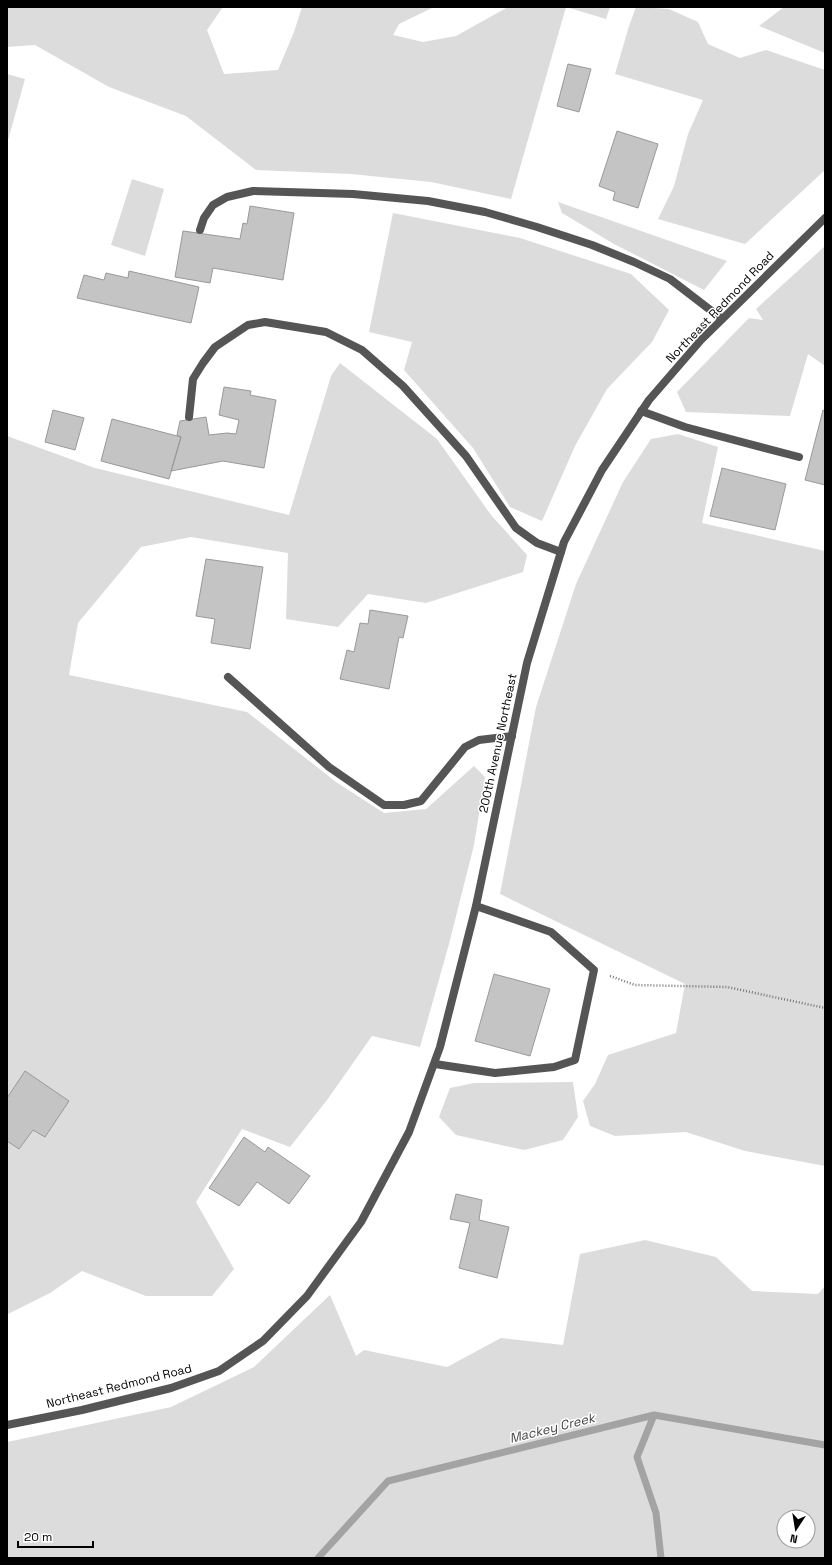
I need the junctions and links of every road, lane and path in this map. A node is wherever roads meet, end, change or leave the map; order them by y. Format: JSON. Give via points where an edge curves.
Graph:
{"nodes":[{"id":1,"x":825,"y":218,"type":"edge"},
{"id":2,"x":200,"y":230,"type":"dead end"},
{"id":3,"x":722,"y":319,"type":"junction"},
{"id":4,"x":641,"y":411,"type":"junction"},
{"id":5,"x":189,"y":417,"type":"dead end"},
{"id":6,"x":799,"y":457,"type":"dead end"},
{"id":7,"x":564,"y":542,"type":"joint"},
{"id":8,"x":561,"y":552,"type":"junction"},
{"id":9,"x":228,"y":677,"type":"dead end"},
{"id":10,"x":512,"y":736,"type":"junction"},
{"id":11,"x":476,"y":906,"type":"junction"},
{"id":12,"x":464,"y":952,"type":"joint"},
{"id":13,"x":594,"y":970,"type":"junction"},
{"id":14,"x":825,"y":1008,"type":"edge"},
{"id":15,"x":435,"y":1064,"type":"junction"},
{"id":16,"x":7,"y":1425,"type":"edge"}],
"edges":[{"from":1,"to":3,"type":"street","name":"Northeast Redmond Road"},
{"from":2,"to":3,"type":"street","via":[[213,205],[227,197],[254,191],[354,194],[428,200],[485,212],[592,245],[670,279]]},
{"from":3,"to":4,"type":"street","name":"Northeast Redmond Road"},
{"from":4,"to":6,"type":"street","via":[[684,427]]},
{"from":4,"to":7,"type":"street","name":"Northeast Redmond Road","via":[[602,470]]},
{"from":5,"to":8,"type":"street","via":[[193,379],[203,363],[215,347],[248,325],[265,322],[326,332],[362,350],[403,386],[466,456],[516,528],[538,543]]},
{"from":7,"to":8,"type":"street","name":"200th Avenue Northeast"},
{"from":8,"to":10,"type":"street","name":"200th Avenue Northeast","via":[[527,663]]},
{"from":9,"to":10,"type":"street","via":[[329,768],[384,804],[404,805],[421,801],[465,747],[479,740]]},
{"from":10,"to":11,"type":"street","name":"200th Avenue Northeast"},
{"from":11,"to":12,"type":"street","name":"200th Avenue Northeast"},
{"from":11,"to":13,"type":"street","via":[[551,932]]},
{"from":12,"to":15,"type":"street","name":"Northeast Redmond Road"},
{"from":13,"to":14,"type":"path","via":[[635,985],[727,987]]},
{"from":13,"to":15,"type":"street","via":[[575,1060],[554,1067],[495,1073]]},
{"from":15,"to":16,"type":"street","name":"Northeast Redmond Road","via":[[409,1132],[361,1222],[307,1296],[263,1340],[219,1371],[171,1388]]}]}
